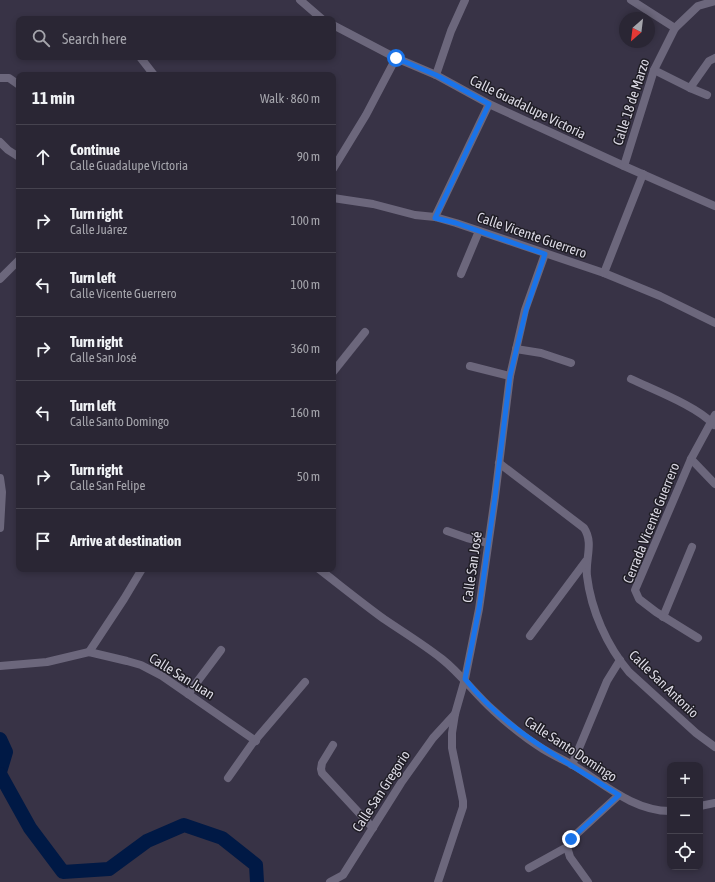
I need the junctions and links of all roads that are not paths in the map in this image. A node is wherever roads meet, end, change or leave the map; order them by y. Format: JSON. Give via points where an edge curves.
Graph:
{"nodes":[{"id":1,"x":300,"y":0,"type":"edge"},
{"id":2,"x":465,"y":0,"type":"edge"},
{"id":3,"x":631,"y":0,"type":"edge"},
{"id":4,"x":715,"y":1,"type":"edge"},
{"id":5,"x":319,"y":16,"type":"edge"},
{"id":6,"x":336,"y":27,"type":"edge"},
{"id":7,"x":674,"y":28,"type":"junction"},
{"id":8,"x":396,"y":58,"type":"junction"},
{"id":9,"x":715,"y":58,"type":"edge"},
{"id":10,"x":142,"y":60,"type":"edge"},
{"id":11,"x":654,"y":70,"type":"junction"},
{"id":12,"x":152,"y":72,"type":"edge"},
{"id":13,"x":436,"y":75,"type":"junction"},
{"id":14,"x":0,"y":78,"type":"edge"},
{"id":15,"x":16,"y":83,"type":"edge"},
{"id":16,"x":690,"y":88,"type":"junction"},
{"id":17,"x":707,"y":95,"type":"dead end"},
{"id":18,"x":489,"y":104,"type":"junction"},
{"id":19,"x":0,"y":142,"type":"edge"},
{"id":20,"x":16,"y":155,"type":"edge"},
{"id":21,"x":336,"y":163,"type":"edge"},
{"id":22,"x":624,"y":166,"type":"junction"},
{"id":23,"x":643,"y":174,"type":"junction"},
{"id":24,"x":336,"y":198,"type":"edge"},
{"id":25,"x":715,"y":206,"type":"edge"},
{"id":26,"x":435,"y":218,"type":"junction"},
{"id":27,"x":479,"y":230,"type":"junction"},
{"id":28,"x":545,"y":254,"type":"junction"},
{"id":29,"x":16,"y":263,"type":"edge"},
{"id":30,"x":604,"y":273,"type":"junction"},
{"id":31,"x":461,"y":274,"type":"dead end"},
{"id":32,"x":0,"y":279,"type":"edge"},
{"id":33,"x":715,"y":322,"type":"edge"},
{"id":34,"x":365,"y":332,"type":"dead end"},
{"id":35,"x":516,"y":349,"type":"junction"},
{"id":36,"x":571,"y":362,"type":"dead end"},
{"id":37,"x":336,"y":365,"type":"edge"},
{"id":38,"x":470,"y":366,"type":"dead end"},
{"id":39,"x":510,"y":376,"type":"junction"},
{"id":40,"x":631,"y":379,"type":"dead end"},
{"id":41,"x":714,"y":421,"type":"edge"},
{"id":42,"x":691,"y":459,"type":"junction"},
{"id":43,"x":499,"y":463,"type":"junction"},
{"id":44,"x":0,"y":478,"type":"edge"},
{"id":45,"x":715,"y":484,"type":"edge"},
{"id":46,"x":0,"y":528,"type":"edge"},
{"id":47,"x":447,"y":531,"type":"dead end"},
{"id":48,"x":488,"y":543,"type":"junction"},
{"id":49,"x":692,"y":547,"type":"dead end"},
{"id":50,"x":586,"y":561,"type":"junction"},
{"id":51,"x":140,"y":572,"type":"edge"},
{"id":52,"x":323,"y":572,"type":"edge"},
{"id":53,"x":663,"y":617,"type":"junction"},
{"id":54,"x":530,"y":636,"type":"dead end"},
{"id":55,"x":698,"y":638,"type":"dead end"},
{"id":56,"x":221,"y":650,"type":"dead end"},
{"id":57,"x":89,"y":652,"type":"junction"},
{"id":58,"x":620,"y":660,"type":"junction"},
{"id":59,"x":0,"y":666,"type":"edge"},
{"id":60,"x":465,"y":679,"type":"junction"},
{"id":61,"x":305,"y":682,"type":"dead end"},
{"id":62,"x":188,"y":694,"type":"junction"},
{"id":63,"x":455,"y":714,"type":"junction"},
{"id":64,"x":256,"y":741,"type":"junction"},
{"id":65,"x":333,"y":745,"type":"dead end"},
{"id":66,"x":714,"y":745,"type":"edge"},
{"id":67,"x":572,"y":765,"type":"junction"},
{"id":68,"x":228,"y":778,"type":"dead end"},
{"id":69,"x":619,"y":795,"type":"junction"},
{"id":70,"x":715,"y":803,"type":"edge"},
{"id":71,"x":703,"y":805,"type":"edge"},
{"id":72,"x":667,"y":811,"type":"edge"},
{"id":73,"x":373,"y":828,"type":"junction"},
{"id":74,"x":567,"y":847,"type":"junction"},
{"id":75,"x":530,"y":868,"type":"dead end"},
{"id":76,"x":330,"y":882,"type":"edge"},
{"id":77,"x":438,"y":882,"type":"edge"},
{"id":78,"x":588,"y":882,"type":"edge"}],
"edges":[{"from":1,"to":5,"type":"street"},
{"from":2,"to":13,"type":"street"},
{"from":3,"to":7,"type":"street"},
{"from":4,"to":7,"type":"street","name":"Calle 18 de Marzo","via":[[698,6]]},
{"from":6,"to":8,"type":"street","name":"Calle Guadalupe Victoria"},
{"from":7,"to":11,"type":"street","name":"Calle 18 de Marzo"},
{"from":8,"to":13,"type":"street","name":"Calle Guadalupe Victoria"},
{"from":8,"to":21,"type":"street","via":[[366,115]]},
{"from":9,"to":16,"type":"street","via":[[709,61]]},
{"from":10,"to":12,"type":"street"},
{"from":11,"to":16,"type":"street"},
{"from":11,"to":22,"type":"street","name":"Calle 18 de Marzo"},
{"from":13,"to":18,"type":"street","name":"Calle Guadalupe Victoria"},
{"from":14,"to":15,"type":"street","via":[[9,78]]},
{"from":16,"to":17,"type":"street"},
{"from":18,"to":22,"type":"street","name":"Calle Guadalupe Victoria"},
{"from":18,"to":26,"type":"street"},
{"from":19,"to":20,"type":"street"},
{"from":22,"to":23,"type":"street","name":"Calle Guadalupe Victoria"},
{"from":23,"to":25,"type":"street","name":"Calle Guadalupe Victoria"},
{"from":23,"to":30,"type":"street"},
{"from":24,"to":26,"type":"street","name":"Calle Vicente Guerrero"},
{"from":26,"to":27,"type":"street","name":"Calle Vicente Guerrero"},
{"from":27,"to":28,"type":"street","name":"Calle Vicente Guerrero"},
{"from":27,"to":31,"type":"street"},
{"from":28,"to":30,"type":"street","name":"Calle Vicente Guerrero"},
{"from":28,"to":35,"type":"street","name":"Calle San José"},
{"from":29,"to":32,"type":"street"},
{"from":30,"to":33,"type":"street","name":"Calle Vicente Guerrero"},
{"from":34,"to":37,"type":"street"},
{"from":35,"to":36,"type":"street"},
{"from":35,"to":39,"type":"street","name":"Calle San José"},
{"from":38,"to":39,"type":"street"},
{"from":39,"to":43,"type":"street","name":"Calle San José"},
{"from":40,"to":41,"type":"street"},
{"from":41,"to":42,"type":"street","name":"Cerrada Vicente Guerrero"},
{"from":42,"to":45,"type":"street"},
{"from":42,"to":53,"type":"street","name":"Cerrada Vicente Guerrero","via":[[635,590],[639,599]]},
{"from":43,"to":48,"type":"street","name":"Calle San José"},
{"from":43,"to":50,"type":"street","name":"Calle San Antonio","via":[[584,528],[589,537]]},
{"from":44,"to":46,"type":"street"},
{"from":47,"to":48,"type":"street"},
{"from":48,"to":60,"type":"street","name":"Calle San José","via":[[479,609]]},
{"from":49,"to":53,"type":"street"},
{"from":50,"to":54,"type":"street"},
{"from":50,"to":58,"type":"street","name":"Calle San Antonio","via":[[590,595]]},
{"from":51,"to":57,"type":"street"},
{"from":52,"to":60,"type":"street","name":"Calle Santo Domingo","via":[[442,659]]},
{"from":53,"to":55,"type":"street","name":"Cerrada Vicente Guerrero"},
{"from":56,"to":62,"type":"street"},
{"from":57,"to":59,"type":"street","via":[[47,662]]},
{"from":57,"to":62,"type":"street","name":"Calle San Juan","via":[[141,665]]},
{"from":58,"to":66,"type":"street","name":"Calle San Antonio","via":[[629,672],[696,733]]},
{"from":58,"to":67,"type":"street","via":[[607,681]]},
{"from":60,"to":63,"type":"street","name":"Calle San José"},
{"from":60,"to":67,"type":"street","name":"Calle Santo Domingo","via":[[478,696],[517,731]]},
{"from":61,"to":64,"type":"street"},
{"from":62,"to":64,"type":"street","name":"Calle San Juan"},
{"from":63,"to":73,"type":"street","name":"Calle San Gregorio","via":[[433,738]]},
{"from":63,"to":77,"type":"street","name":"Calle San José","via":[[452,748],[463,807]]},
{"from":64,"to":68,"type":"street"},
{"from":65,"to":73,"type":"street","via":[[322,763],[322,772]]},
{"from":67,"to":69,"type":"street","name":"Calle Santo Domingo"},
{"from":69,"to":72,"type":"street","name":"Calle Santo Domingo","via":[[651,809]]},
{"from":69,"to":74,"type":"street","via":[[571,839]]},
{"from":70,"to":71,"type":"street"},
{"from":73,"to":76,"type":"street","name":"Calle San Gregorio","via":[[343,875]]},
{"from":74,"to":75,"type":"street"},
{"from":74,"to":78,"type":"street","via":[[570,857]]}]}
